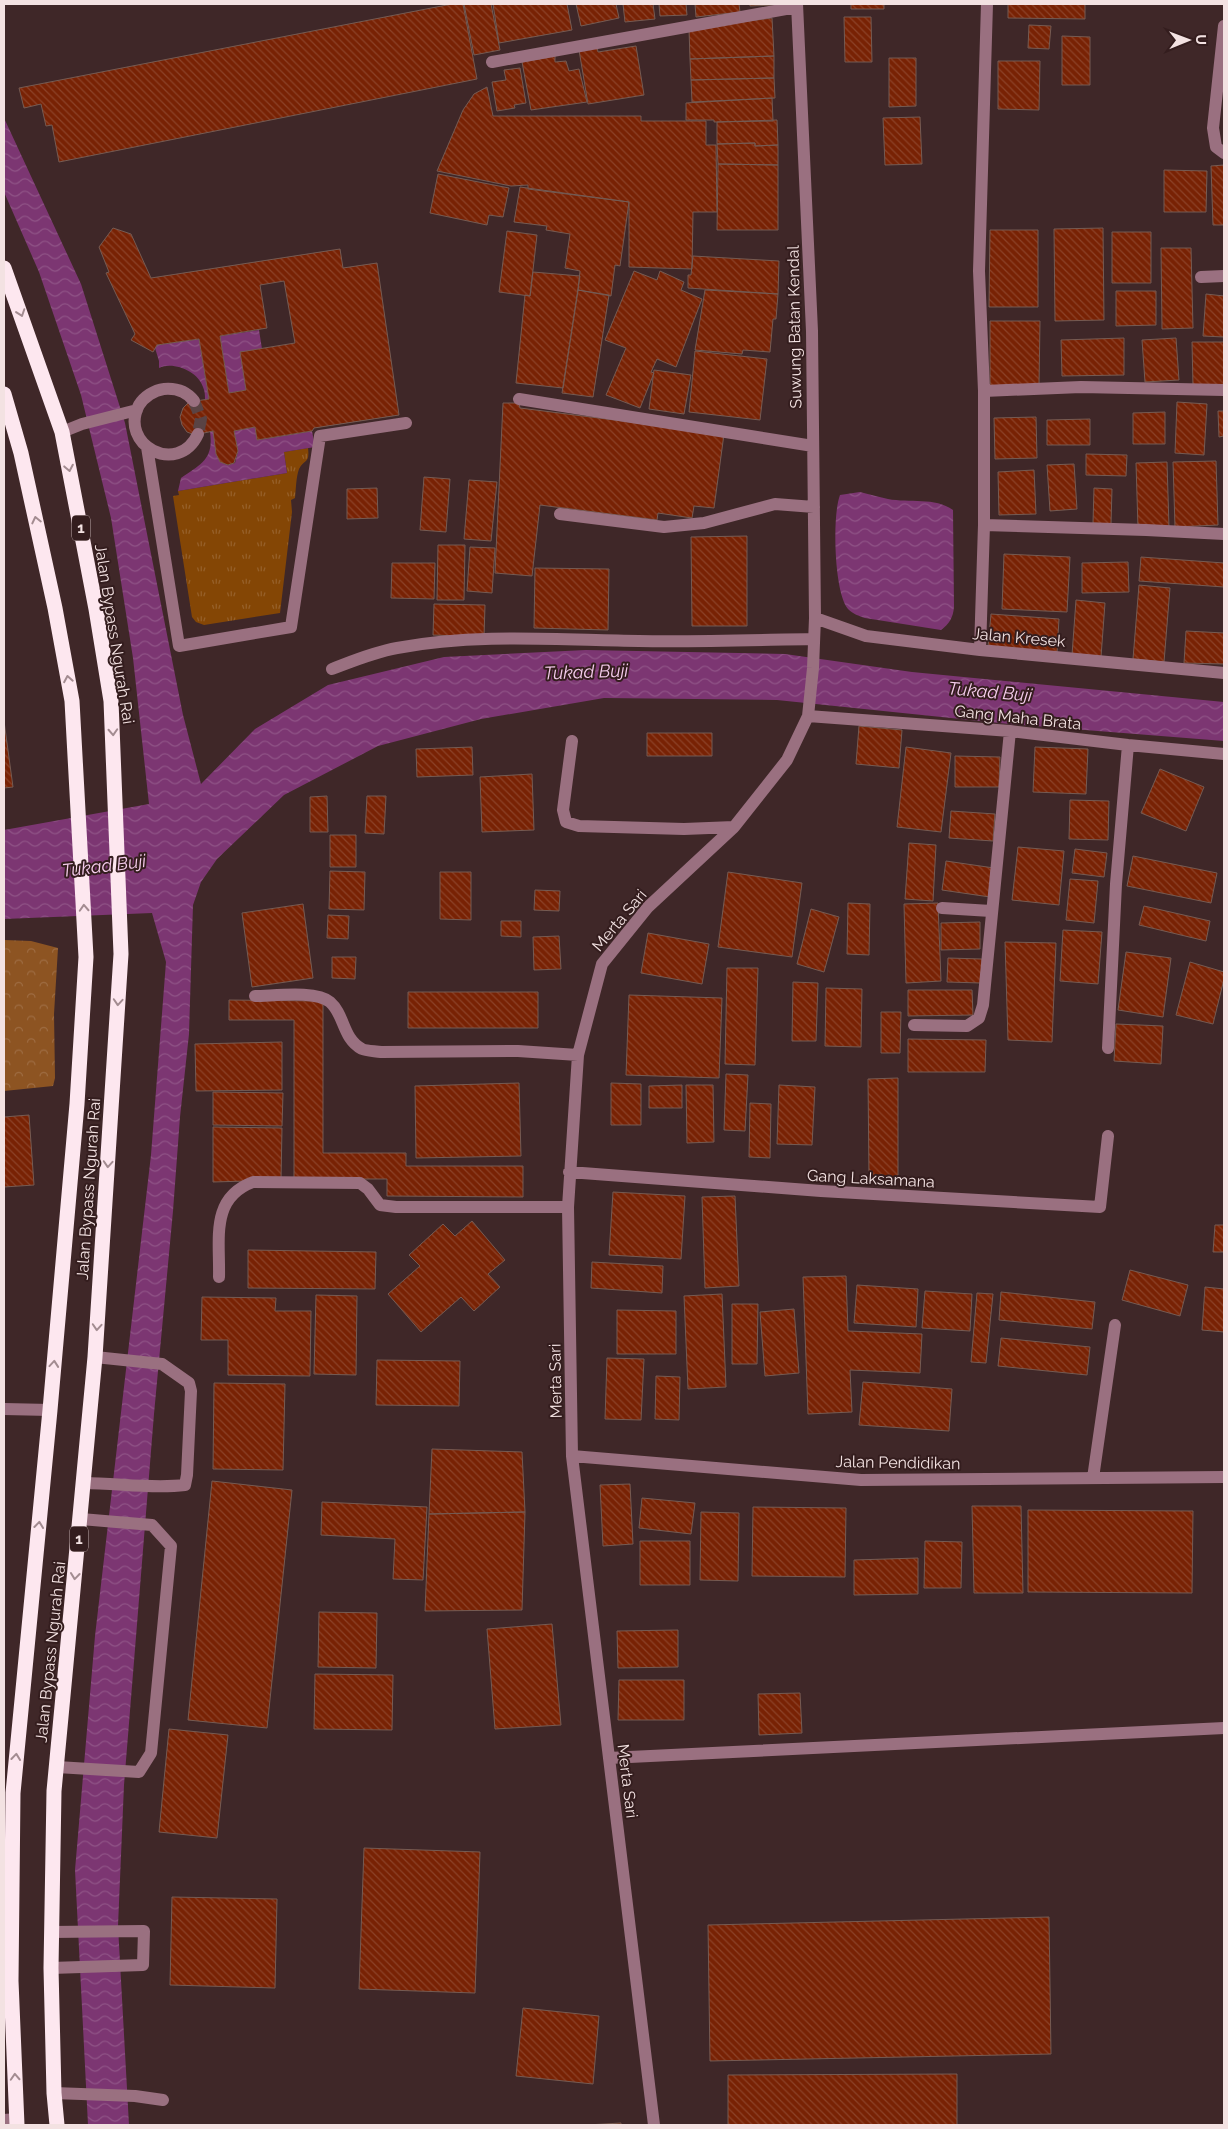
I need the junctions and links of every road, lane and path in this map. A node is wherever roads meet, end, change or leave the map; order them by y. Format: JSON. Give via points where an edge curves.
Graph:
{"nodes":[{"id":1,"x":987,"y":4,"type":"edge"},
{"id":2,"x":797,"y":5,"type":"edge"},
{"id":3,"x":1224,"y":26,"type":"edge"},
{"id":4,"x":492,"y":62,"type":"dead end"},
{"id":5,"x":1224,"y":153,"type":"edge"},
{"id":6,"x":4,"y":268,"type":"edge"},
{"id":7,"x":1224,"y":276,"type":"edge"},
{"id":8,"x":1201,"y":277,"type":"dead end"},
{"id":9,"x":984,"y":390,"type":"junction"},
{"id":10,"x":1224,"y":390,"type":"edge"},
{"id":11,"x":4,"y":394,"type":"edge"},
{"id":12,"x":519,"y":399,"type":"dead end"},
{"id":13,"x":194,"y":402,"type":"tunnel mouth"},
{"id":14,"x":137,"y":410,"type":"junction"},
{"id":15,"x":406,"y":423,"type":"dead end"},
{"id":16,"x":62,"y":432,"type":"junction"},
{"id":17,"x":198,"y":434,"type":"dead end"},
{"id":18,"x":813,"y":446,"type":"junction"},
{"id":19,"x":147,"y":447,"type":"junction"},
{"id":20,"x":814,"y":507,"type":"junction"},
{"id":21,"x":560,"y":514,"type":"dead end"},
{"id":22,"x":984,"y":525,"type":"junction"},
{"id":23,"x":1224,"y":534,"type":"edge"},
{"id":24,"x":814,"y":618,"type":"junction"},
{"id":25,"x":814,"y":644,"type":"junction"},
{"id":26,"x":980,"y":650,"type":"junction"},
{"id":27,"x":332,"y":670,"type":"dead end"},
{"id":28,"x":1224,"y":673,"type":"edge"},
{"id":29,"x":808,"y":714,"type":"junction"},
{"id":30,"x":1010,"y":731,"type":"junction"},
{"id":31,"x":572,"y":741,"type":"dead end"},
{"id":32,"x":1128,"y":745,"type":"junction"},
{"id":33,"x":1224,"y":754,"type":"edge"},
{"id":34,"x":734,"y":828,"type":"junction"},
{"id":35,"x":942,"y":908,"type":"dead end"},
{"id":36,"x":991,"y":911,"type":"junction"},
{"id":37,"x":255,"y":996,"type":"dead end"},
{"id":38,"x":914,"y":1025,"type":"dead end"},
{"id":39,"x":1108,"y":1048,"type":"dead end"},
{"id":40,"x":578,"y":1055,"type":"junction"},
{"id":41,"x":1108,"y":1136,"type":"dead end"},
{"id":42,"x":569,"y":1172,"type":"junction"},
{"id":43,"x":568,"y":1207,"type":"junction"},
{"id":44,"x":219,"y":1277,"type":"dead end"},
{"id":45,"x":1115,"y":1325,"type":"dead end"},
{"id":46,"x":95,"y":1357,"type":"junction"},
{"id":47,"x":4,"y":1409,"type":"edge"},
{"id":48,"x":50,"y":1410,"type":"junction"},
{"id":49,"x":572,"y":1456,"type":"junction"},
{"id":50,"x":1224,"y":1477,"type":"edge"},
{"id":51,"x":1093,"y":1478,"type":"junction"},
{"id":52,"x":83,"y":1483,"type":"junction"},
{"id":53,"x":81,"y":1519,"type":"junction"},
{"id":54,"x":1224,"y":1728,"type":"edge"},
{"id":55,"x":609,"y":1758,"type":"junction"},
{"id":56,"x":60,"y":1768,"type":"junction"},
{"id":57,"x":8,"y":1793,"type":"edge"},
{"id":58,"x":7,"y":1930,"type":"edge"},
{"id":59,"x":58,"y":1932,"type":"junction"},
{"id":60,"x":58,"y":1968,"type":"junction"},
{"id":61,"x":54,"y":2093,"type":"junction"},
{"id":62,"x":163,"y":2100,"type":"dead end"},
{"id":63,"x":13,"y":2122,"type":"edge"},
{"id":64,"x":57,"y":2125,"type":"edge"},
{"id":65,"x":654,"y":2125,"type":"edge"}],
"edges":[{"from":1,"to":9,"type":"street","via":[[979,271]]},
{"from":2,"to":4,"type":"street"},
{"from":2,"to":18,"type":"street","name":"Suwung Batan Kendal","via":[[812,331]]},
{"from":3,"to":5,"type":"street","via":[[1213,128],[1216,147]]},
{"from":6,"to":16,"type":"highway","name":"Jalan Bypass Ngurah Rai","number":"1","one_way":true},
{"from":7,"to":8,"type":"street"},
{"from":9,"to":10,"type":"street","via":[[1081,387]]},
{"from":9,"to":22,"type":"street"},
{"from":48,"to":11,"type":"highway","name":"Jalan Bypass Ngurah Rai","one_way":true,"via":[[77,1104],[86,957],[72,701],[56,608],[21,453]]},
{"from":12,"to":18,"type":"street"},
{"from":13,"to":14,"type":"street","via":[[183,392],[162,389],[143,400]]},
{"from":14,"to":16,"type":"street"},
{"from":14,"to":19,"type":"street","via":[[136,430]]},
{"from":15,"to":19,"type":"street","via":[[320,436],[290,627],[179,646]]},
{"from":16,"to":46,"type":"highway","name":"Jalan Bypass Ngurah Rai","number":"1","one_way":true,"via":[[111,701],[116,798],[121,954]]},
{"from":17,"to":19,"type":"street","via":[[188,448],[177,453],[166,455]]},
{"from":18,"to":20,"type":"street","name":"Suwung Batan Kendal"},
{"from":20,"to":21,"type":"street","via":[[774,504],[704,523],[664,527]]},
{"from":20,"to":24,"type":"street","name":"Suwung Batan Kendal"},
{"from":22,"to":23,"type":"street"},
{"from":22,"to":26,"type":"street"},
{"from":24,"to":25,"type":"street","name":"Suwung Batan Kendal"},
{"from":24,"to":26,"type":"street","name":"Jalan Kresek","via":[[866,636]]},
{"from":25,"to":27,"type":"street","via":[[495,638],[396,648]]},
{"from":25,"to":29,"type":"street","name":"Suwung Batan Kendal"},
{"from":26,"to":28,"type":"street","name":"Jalan Kresek"},
{"from":29,"to":30,"type":"street","name":"Gang Maha Brata"},
{"from":29,"to":34,"type":"street","name":"Merta Sari","via":[[787,760]]},
{"from":30,"to":32,"type":"street","name":"Gang Maha Brata"},
{"from":30,"to":36,"type":"street"},
{"from":31,"to":34,"type":"street","via":[[563,810],[566,822],[579,826]]},
{"from":32,"to":33,"type":"street","name":"Gang Maha Brata"},
{"from":32,"to":39,"type":"street","via":[[1116,884]]},
{"from":34,"to":40,"type":"street","name":"Merta Sari","via":[[648,908],[602,964]]},
{"from":35,"to":36,"type":"street"},
{"from":36,"to":38,"type":"street","via":[[983,1005],[979,1018],[966,1026]]},
{"from":37,"to":40,"type":"street","via":[[309,995],[329,1001],[340,1014],[345,1032],[362,1049]]},
{"from":40,"to":42,"type":"street","name":"Merta Sari"},
{"from":41,"to":42,"type":"street","name":"Gang Laksamana","via":[[1100,1207]]},
{"from":42,"to":43,"type":"street","name":"Merta Sari"},
{"from":43,"to":44,"type":"street","via":[[396,1207],[380,1205],[360,1183],[253,1182],[228,1198],[220,1214]]},
{"from":43,"to":49,"type":"street","name":"Merta Sari"},
{"from":45,"to":51,"type":"street"},
{"from":46,"to":52,"type":"highway","name":"Jalan Bypass Ngurah Rai","number":"1"},
{"from":46,"to":52,"type":"street","via":[[162,1364],[189,1383],[187,1475],[185,1485],[152,1487]]},
{"from":47,"to":48,"type":"street"},
{"from":57,"to":48,"type":"highway","name":"Jalan Bypass Ngurah Rai","one_way":true},
{"from":49,"to":51,"type":"street","name":"Jalan Pendidikan","via":[[861,1480]]},
{"from":49,"to":55,"type":"street","name":"Merta Sari"},
{"from":50,"to":51,"type":"street","name":"Jalan Pendidikan"},
{"from":52,"to":53,"type":"highway","name":"Jalan Bypass Ngurah Rai","number":"1"},
{"from":53,"to":56,"type":"highway","name":"Jalan Bypass Ngurah Rai","number":"1","one_way":true},
{"from":53,"to":56,"type":"street","via":[[150,1524],[171,1546],[150,1753],[138,1772]]},
{"from":54,"to":55,"type":"street"},
{"from":55,"to":65,"type":"street","name":"Merta Sari"},
{"from":56,"to":59,"type":"highway","name":"Jalan Bypass Ngurah Rai","number":"1","via":[[54,1791]]},
{"from":57,"to":58,"type":"highway","name":"Jalan Bypass Ngurah Rai"},
{"from":63,"to":58,"type":"highway","name":"Jalan Bypass Ngurah Rai","one_way":true},
{"from":59,"to":60,"type":"highway","name":"Jalan Bypass Ngurah Rai","number":"1"},
{"from":59,"to":60,"type":"street","via":[[144,1931],[143,1965]]},
{"from":60,"to":61,"type":"highway","name":"Jalan Bypass Ngurah Rai","number":"1"},
{"from":61,"to":62,"type":"street"},
{"from":61,"to":64,"type":"highway","name":"Jalan Bypass Ngurah Rai","number":"1"}]}
